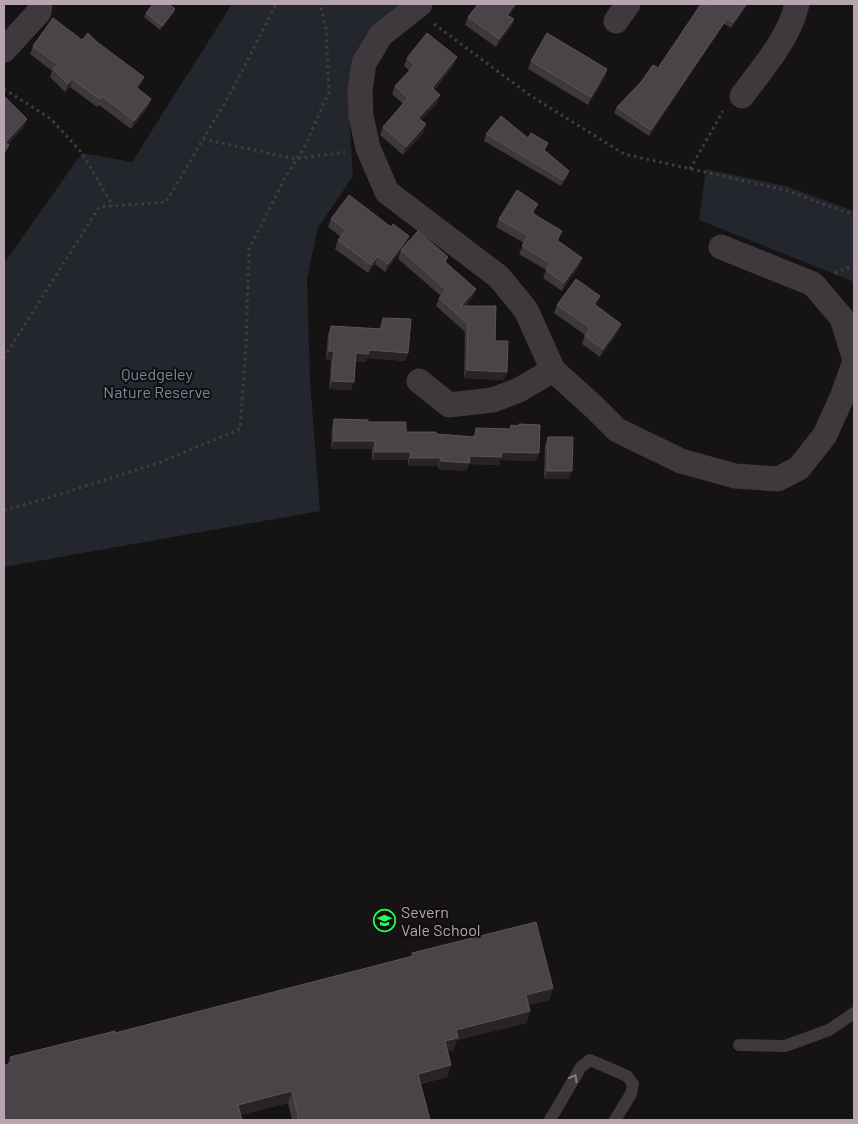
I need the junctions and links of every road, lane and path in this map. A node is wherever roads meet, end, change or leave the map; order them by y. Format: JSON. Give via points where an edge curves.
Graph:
{"nodes":[{"id":1,"x":40,"y":4,"type":"edge"},
{"id":2,"x":276,"y":4,"type":"edge"},
{"id":3,"x":320,"y":4,"type":"edge"},
{"id":4,"x":798,"y":4,"type":"edge"},
{"id":5,"x":426,"y":13,"type":"edge"},
{"id":6,"x":4,"y":50,"type":"edge"},
{"id":7,"x":4,"y":89,"type":"edge"},
{"id":8,"x":742,"y":96,"type":"joint"},
{"id":9,"x":203,"y":140,"type":"junction"},
{"id":10,"x":368,"y":148,"type":"junction"},
{"id":11,"x":296,"y":160,"type":"junction"},
{"id":12,"x":690,"y":169,"type":"junction"},
{"id":13,"x":113,"y":206,"type":"junction"},
{"id":14,"x":854,"y":215,"type":"edge"},
{"id":15,"x":721,"y":247,"type":"dead end"},
{"id":16,"x":4,"y":358,"type":"edge"},
{"id":17,"x":854,"y":358,"type":"edge"},
{"id":18,"x":854,"y":364,"type":"edge"},
{"id":19,"x":553,"y":370,"type":"junction"},
{"id":20,"x":419,"y":381,"type":"dead end"},
{"id":21,"x":4,"y":510,"type":"edge"},
{"id":22,"x":854,"y":1013,"type":"edge"},
{"id":23,"x":739,"y":1045,"type":"dead end"},
{"id":24,"x":550,"y":1120,"type":"edge"},
{"id":25,"x":616,"y":1120,"type":"edge"}],
"edges":[{"from":1,"to":6,"type":"street","via":[[38,12]]},
{"from":2,"to":9,"type":"path"},
{"from":3,"to":11,"type":"path","via":[[326,28],[329,92]]},
{"from":4,"to":8,"type":"street","via":[[794,20],[781,43]]},
{"from":5,"to":10,"type":"street","via":[[380,35],[364,63],[361,116]]},
{"from":5,"to":12,"type":"path","via":[[532,96],[624,154]]},
{"from":7,"to":13,"type":"path","via":[[51,119],[82,153]]},
{"from":8,"to":12,"type":"path","via":[[722,112]]},
{"from":9,"to":11,"type":"path"},
{"from":9,"to":13,"type":"path","via":[[166,202]]},
{"from":10,"to":11,"type":"path"},
{"from":10,"to":19,"type":"street","via":[[386,192],[499,277],[526,310]]},
{"from":11,"to":21,"type":"path","via":[[249,249],[240,428],[161,462]]},
{"from":12,"to":14,"type":"path","via":[[785,190]]},
{"from":13,"to":16,"type":"path","via":[[99,206]]},
{"from":15,"to":17,"type":"street","via":[[813,284],[842,318]]},
{"from":18,"to":19,"type":"street","via":[[824,435],[799,468],[778,479],[735,476],[681,460],[625,434]]},
{"from":19,"to":20,"type":"street","via":[[519,390],[493,400],[449,405]]},
{"from":22,"to":23,"type":"lane","via":[[829,1030],[785,1046]]},
{"from":24,"to":25,"type":"lane","one_way":true,"via":[[581,1067],[590,1060],[627,1076],[633,1084]]}]}
